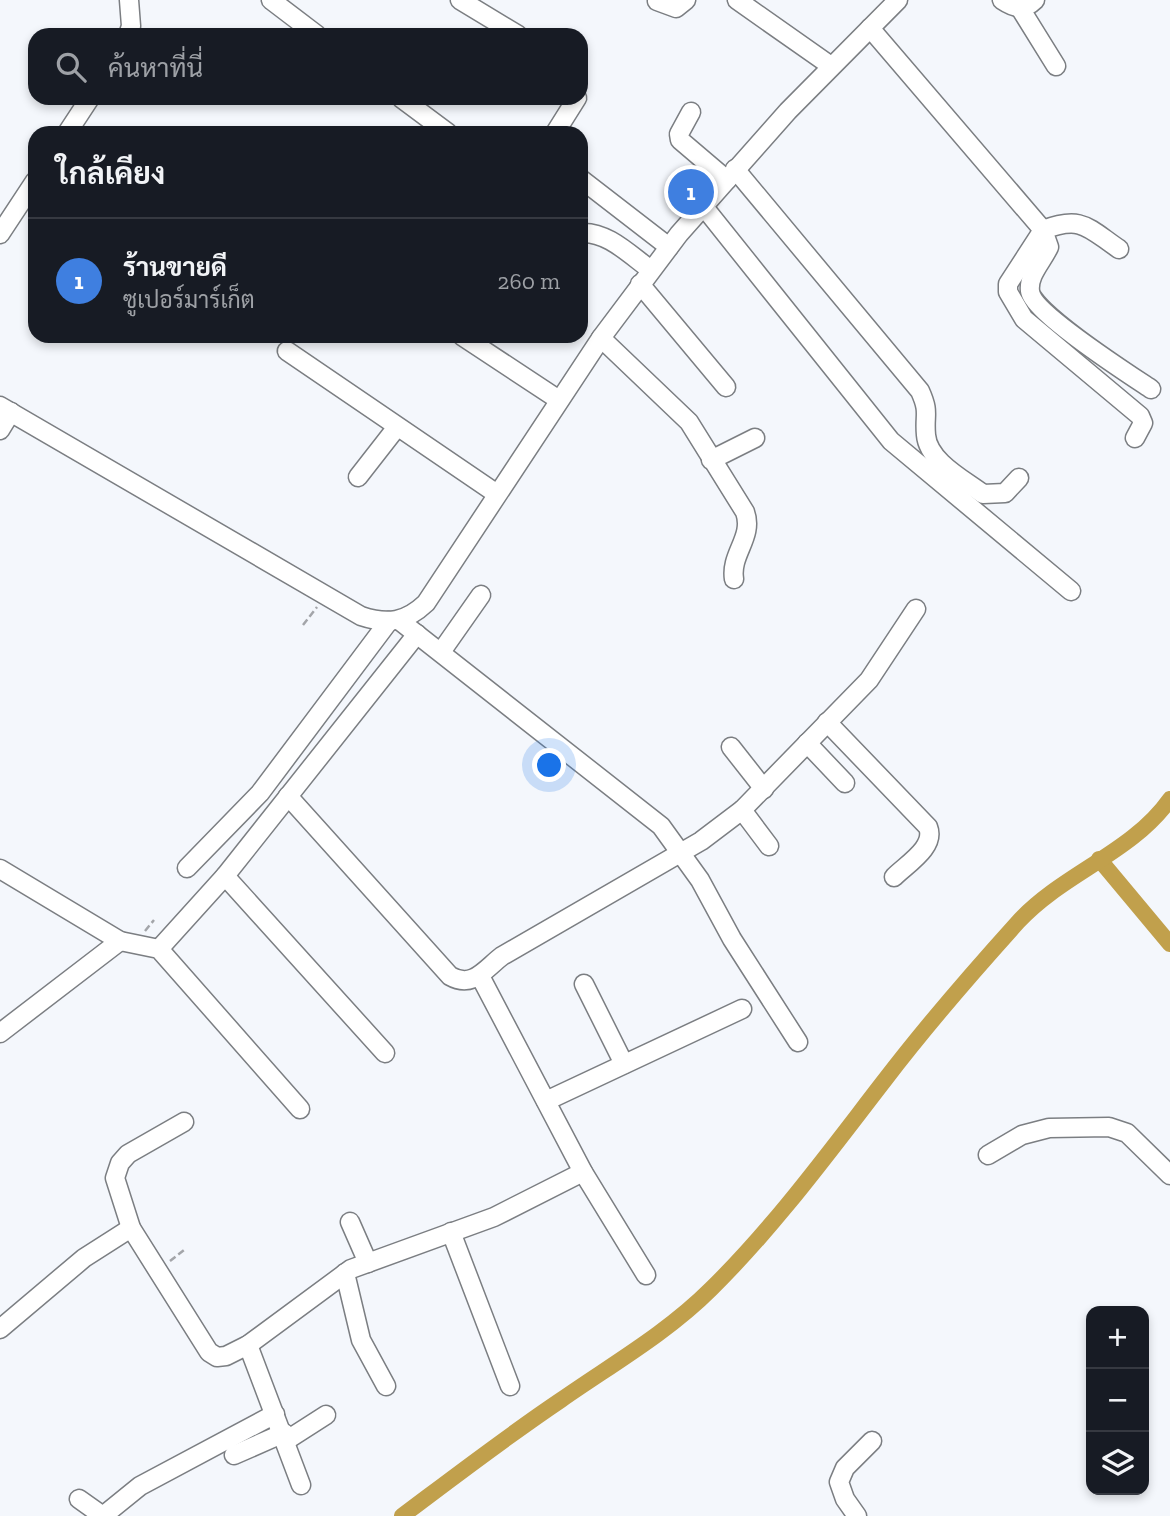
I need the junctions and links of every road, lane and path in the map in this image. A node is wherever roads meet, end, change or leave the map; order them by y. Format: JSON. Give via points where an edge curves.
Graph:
{"nodes":[{"id":1,"x":129,"y":0,"type":"edge"},
{"id":2,"x":271,"y":0,"type":"edge"},
{"id":3,"x":460,"y":0,"type":"edge"},
{"id":4,"x":686,"y":0,"type":"edge"},
{"id":5,"x":737,"y":0,"type":"edge"},
{"id":6,"x":898,"y":0,"type":"edge"},
{"id":7,"x":1002,"y":0,"type":"edge"},
{"id":8,"x":657,"y":1,"type":"edge"},
{"id":9,"x":1027,"y":4,"type":"edge"},
{"id":10,"x":128,"y":28,"type":"edge"},
{"id":11,"x":308,"y":28,"type":"edge"},
{"id":12,"x":506,"y":28,"type":"edge"},
{"id":13,"x":870,"y":28,"type":"junction"},
{"id":14,"x":831,"y":66,"type":"junction"},
{"id":15,"x":1056,"y":66,"type":"dead end"},
{"id":16,"x":85,"y":105,"type":"edge"},
{"id":17,"x":410,"y":105,"type":"edge"},
{"id":18,"x":573,"y":105,"type":"edge"},
{"id":19,"x":691,"y":112,"type":"dead end"},
{"id":20,"x":72,"y":126,"type":"edge"},
{"id":21,"x":439,"y":126,"type":"edge"},
{"id":22,"x":559,"y":126,"type":"edge"},
{"id":23,"x":731,"y":175,"type":"junction"},
{"id":24,"x":588,"y":184,"type":"edge"},
{"id":25,"x":28,"y":192,"type":"edge"},
{"id":26,"x":704,"y":206,"type":"junction"},
{"id":27,"x":1044,"y":230,"type":"junction"},
{"id":28,"x":588,"y":232,"type":"edge"},
{"id":29,"x":0,"y":234,"type":"edge"},
{"id":30,"x":669,"y":247,"type":"junction"},
{"id":31,"x":1119,"y":249,"type":"dead end"},
{"id":32,"x":645,"y":277,"type":"junction"},
{"id":33,"x":601,"y":338,"type":"junction"},
{"id":34,"x":473,"y":343,"type":"edge"},
{"id":35,"x":287,"y":351,"type":"dead end"},
{"id":36,"x":726,"y":387,"type":"dead end"},
{"id":37,"x":1151,"y":389,"type":"dead end"},
{"id":38,"x":559,"y":400,"type":"junction"},
{"id":39,"x":6,"y":409,"type":"edge"},
{"id":40,"x":397,"y":427,"type":"junction"},
{"id":41,"x":0,"y":430,"type":"edge"},
{"id":42,"x":755,"y":438,"type":"dead end"},
{"id":43,"x":1135,"y":438,"type":"dead end"},
{"id":44,"x":711,"y":460,"type":"junction"},
{"id":45,"x":358,"y":477,"type":"dead end"},
{"id":46,"x":1019,"y":478,"type":"dead end"},
{"id":47,"x":497,"y":494,"type":"junction"},
{"id":48,"x":734,"y":579,"type":"dead end"},
{"id":49,"x":1071,"y":591,"type":"dead end"},
{"id":50,"x":481,"y":595,"type":"dead end"},
{"id":51,"x":325,"y":596,"type":"junction"},
{"id":52,"x":916,"y":609,"type":"dead end"},
{"id":53,"x":395,"y":621,"type":"junction"},
{"id":54,"x":303,"y":625,"type":"dead end"},
{"id":55,"x":417,"y":634,"type":"junction"},
{"id":56,"x":441,"y":652,"type":"junction"},
{"id":57,"x":827,"y":722,"type":"junction"},
{"id":58,"x":807,"y":743,"type":"junction"},
{"id":59,"x":731,"y":747,"type":"dead end"},
{"id":60,"x":845,"y":783,"type":"dead end"},
{"id":61,"x":764,"y":789,"type":"junction"},
{"id":62,"x":288,"y":796,"type":"junction"},
{"id":63,"x":742,"y":810,"type":"junction"},
{"id":64,"x":769,"y":846,"type":"dead end"},
{"id":65,"x":681,"y":851,"type":"junction"},
{"id":66,"x":187,"y":868,"type":"dead end"},
{"id":67,"x":0,"y":869,"type":"edge"},
{"id":68,"x":225,"y":876,"type":"junction"},
{"id":69,"x":894,"y":877,"type":"dead end"},
{"id":70,"x":120,"y":941,"type":"junction"},
{"id":71,"x":159,"y":949,"type":"junction"},
{"id":72,"x":480,"y":976,"type":"junction"},
{"id":73,"x":584,"y":984,"type":"dead end"},
{"id":74,"x":741,"y":1009,"type":"dead end"},
{"id":75,"x":0,"y":1033,"type":"edge"},
{"id":76,"x":798,"y":1042,"type":"dead end"},
{"id":77,"x":385,"y":1053,"type":"dead end"},
{"id":78,"x":624,"y":1064,"type":"junction"},
{"id":79,"x":546,"y":1101,"type":"junction"},
{"id":80,"x":300,"y":1109,"type":"dead end"},
{"id":81,"x":184,"y":1122,"type":"dead end"},
{"id":82,"x":988,"y":1155,"type":"dead end"},
{"id":83,"x":1168,"y":1168,"type":"edge"},
{"id":84,"x":583,"y":1172,"type":"junction"},
{"id":85,"x":350,"y":1222,"type":"dead end"},
{"id":86,"x":131,"y":1228,"type":"junction"},
{"id":87,"x":451,"y":1232,"type":"junction"},
{"id":88,"x":368,"y":1263,"type":"junction"},
{"id":89,"x":345,"y":1273,"type":"junction"},
{"id":90,"x":646,"y":1275,"type":"dead end"},
{"id":91,"x":0,"y":1329,"type":"edge"},
{"id":92,"x":248,"y":1345,"type":"junction"},
{"id":93,"x":386,"y":1386,"type":"dead end"},
{"id":94,"x":510,"y":1386,"type":"dead end"},
{"id":95,"x":275,"y":1414,"type":"junction"},
{"id":96,"x":327,"y":1415,"type":"dead end"},
{"id":97,"x":285,"y":1436,"type":"junction"},
{"id":98,"x":872,"y":1441,"type":"dead end"},
{"id":99,"x":234,"y":1455,"type":"dead end"},
{"id":100,"x":301,"y":1485,"type":"dead end"},
{"id":101,"x":79,"y":1499,"type":"dead end"},
{"id":102,"x":103,"y":1516,"type":"edge"},
{"id":103,"x":857,"y":1516,"type":"edge"}],
"edges":[{"from":1,"to":10,"type":"street"},
{"from":2,"to":11,"type":"street"},
{"from":3,"to":12,"type":"street"},
{"from":4,"to":8,"type":"street","via":[[676,8]]},
{"from":5,"to":14,"type":"street"},
{"from":6,"to":13,"type":"street"},
{"from":7,"to":9,"type":"street","via":[[1012,7]]},
{"from":9,"to":15,"type":"street"},
{"from":13,"to":14,"type":"street"},
{"from":13,"to":27,"type":"street"},
{"from":14,"to":23,"type":"street"},
{"from":16,"to":20,"type":"street"},
{"from":17,"to":21,"type":"street"},
{"from":18,"to":22,"type":"street"},
{"from":19,"to":23,"type":"street","via":[[680,140]]},
{"from":23,"to":26,"type":"street"},
{"from":23,"to":46,"type":"street","via":[[920,391],[928,410],[930,452],[983,494],[1005,494]]},
{"from":24,"to":30,"type":"street"},
{"from":25,"to":29,"type":"street"},
{"from":26,"to":30,"type":"street"},
{"from":26,"to":49,"type":"street","via":[[891,441]]},
{"from":27,"to":31,"type":"street","via":[[1065,222],[1084,225]]},
{"from":27,"to":37,"type":"street","via":[[1049,247],[1030,281],[1035,303]]},
{"from":27,"to":43,"type":"street","via":[[1008,284],[1008,292],[1024,319],[1140,416],[1143,424]]},
{"from":28,"to":32,"type":"street","via":[[605,237]]},
{"from":30,"to":32,"type":"street"},
{"from":32,"to":33,"type":"street"},
{"from":32,"to":36,"type":"street"},
{"from":33,"to":38,"type":"street"},
{"from":33,"to":44,"type":"street","via":[[689,422]]},
{"from":34,"to":38,"type":"street"},
{"from":35,"to":40,"type":"street"},
{"from":38,"to":47,"type":"street"},
{"from":39,"to":41,"type":"street"},
{"from":39,"to":51,"type":"street"},
{"from":40,"to":45,"type":"street"},
{"from":40,"to":47,"type":"street"},
{"from":42,"to":44,"type":"street"},
{"from":44,"to":48,"type":"street","via":[[748,519],[746,537],[732,568]]},
{"from":47,"to":53,"type":"street","via":[[426,603]]},
{"from":50,"to":56,"type":"street"},
{"from":51,"to":53,"type":"street","via":[[362,616]]},
{"from":51,"to":54,"type":"path"},
{"from":52,"to":57,"type":"street","via":[[869,680]]},
{"from":53,"to":55,"type":"street"},
{"from":53,"to":66,"type":"street","via":[[260,793]]},
{"from":55,"to":56,"type":"street"},
{"from":55,"to":62,"type":"street"},
{"from":56,"to":65,"type":"street","via":[[661,826]]},
{"from":57,"to":58,"type":"street"},
{"from":57,"to":69,"type":"street","via":[[928,827],[929,843]]},
{"from":58,"to":60,"type":"street"},
{"from":58,"to":61,"type":"street"},
{"from":59,"to":61,"type":"street"},
{"from":61,"to":63,"type":"street"},
{"from":62,"to":68,"type":"street"},
{"from":62,"to":72,"type":"street","via":[[450,976],[460,982]]},
{"from":63,"to":64,"type":"street"},
{"from":63,"to":65,"type":"street"},
{"from":65,"to":72,"type":"street","via":[[502,956]]},
{"from":65,"to":76,"type":"street"},
{"from":67,"to":70,"type":"street"},
{"from":68,"to":71,"type":"street"},
{"from":68,"to":77,"type":"street"},
{"from":70,"to":71,"type":"street"},
{"from":70,"to":75,"type":"street"},
{"from":71,"to":80,"type":"street"},
{"from":72,"to":79,"type":"street"},
{"from":73,"to":78,"type":"street"},
{"from":74,"to":78,"type":"street"},
{"from":78,"to":79,"type":"street"},
{"from":79,"to":84,"type":"street"},
{"from":81,"to":86,"type":"street","via":[[120,1163],[115,1178]]},
{"from":82,"to":83,"type":"street","via":[[1023,1135],[1049,1128],[1109,1127],[1127,1133]]},
{"from":84,"to":87,"type":"street","via":[[494,1217]]},
{"from":84,"to":90,"type":"street"},
{"from":85,"to":88,"type":"street"},
{"from":86,"to":91,"type":"street","via":[[84,1258]]},
{"from":86,"to":92,"type":"street","via":[[209,1352],[226,1356]]},
{"from":87,"to":88,"type":"street"},
{"from":87,"to":94,"type":"street"},
{"from":88,"to":89,"type":"street"},
{"from":89,"to":92,"type":"street"},
{"from":89,"to":93,"type":"street","via":[[357,1330]]},
{"from":92,"to":95,"type":"street"},
{"from":95,"to":97,"type":"street"},
{"from":95,"to":102,"type":"street","via":[[140,1486]]},
{"from":96,"to":97,"type":"street"},
{"from":97,"to":99,"type":"street"},
{"from":97,"to":100,"type":"street"},
{"from":98,"to":103,"type":"street","via":[[845,1468],[839,1482]]},
{"from":101,"to":102,"type":"street"}]}
